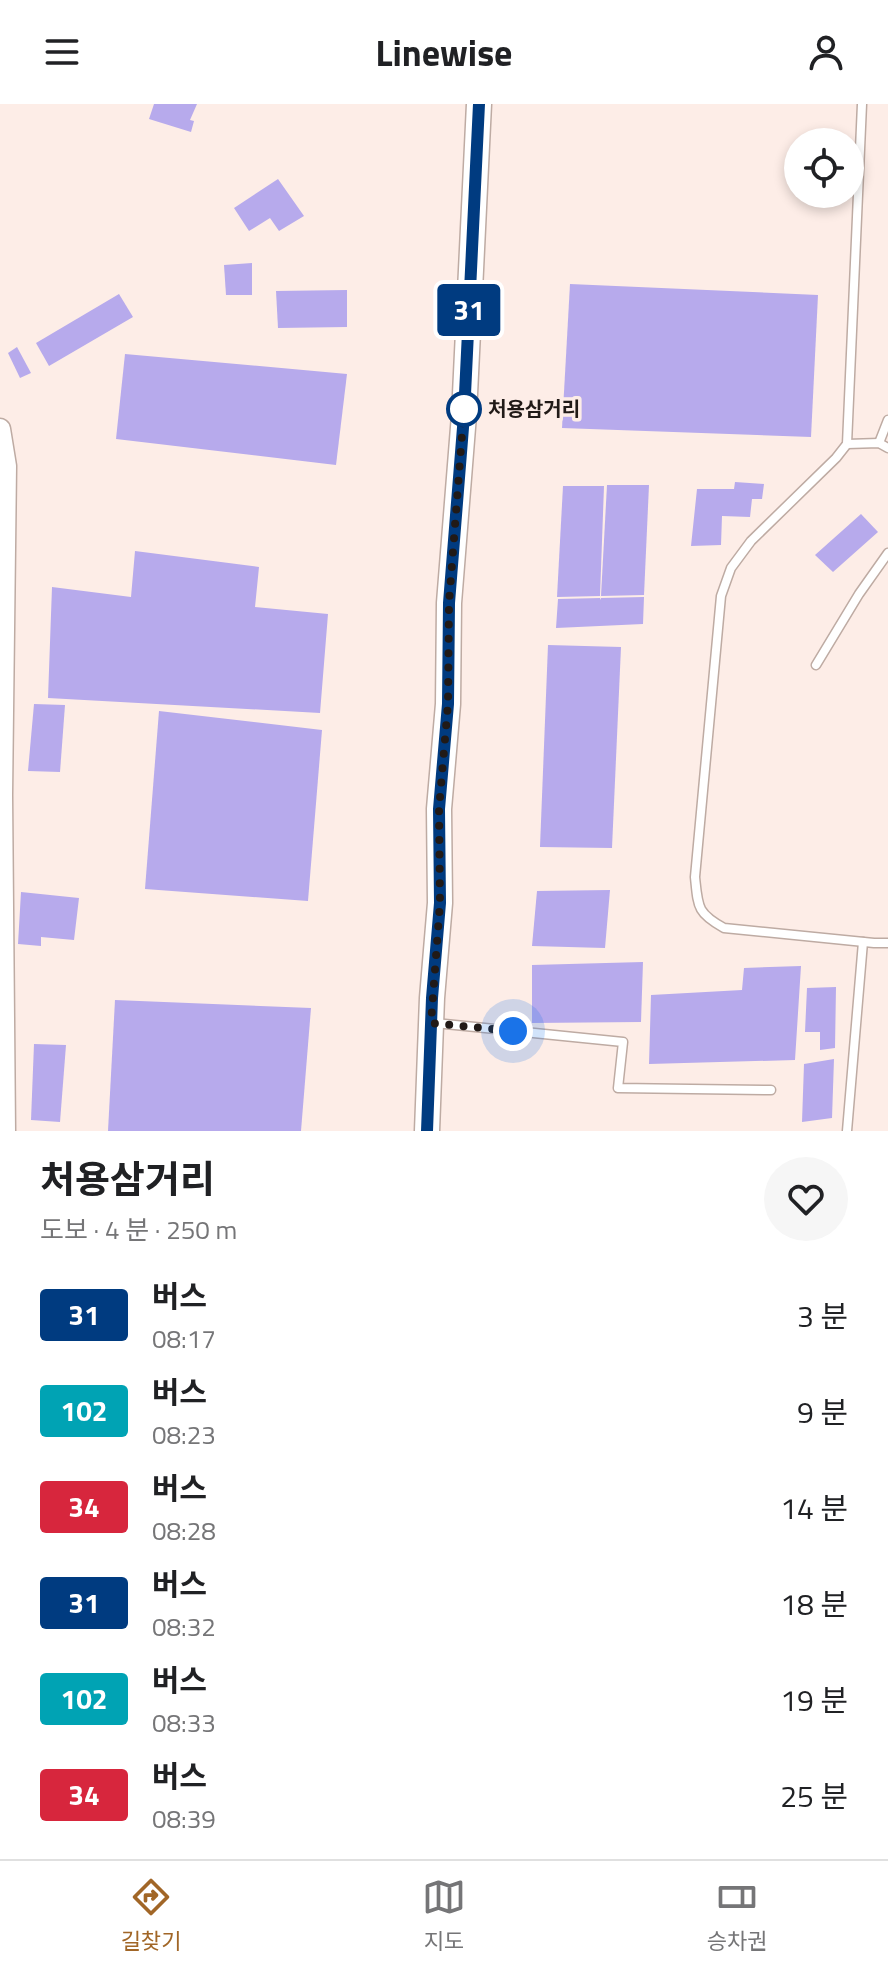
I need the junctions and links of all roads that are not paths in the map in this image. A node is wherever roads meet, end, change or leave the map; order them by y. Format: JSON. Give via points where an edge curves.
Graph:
{"nodes":[{"id":1,"x":479,"y":104,"type":"edge"},
{"id":2,"x":862,"y":104,"type":"edge"},
{"id":3,"x":888,"y":420,"type":"edge"},
{"id":4,"x":0,"y":429,"type":"edge"},
{"id":5,"x":879,"y":443,"type":"junction"},
{"id":6,"x":847,"y":444,"type":"junction"},
{"id":7,"x":888,"y":448,"type":"edge"},
{"id":8,"x":888,"y":553,"type":"edge"},
{"id":9,"x":816,"y":665,"type":"dead end"},
{"id":10,"x":863,"y":942,"type":"junction"},
{"id":11,"x":888,"y":943,"type":"edge"},
{"id":12,"x":431,"y":1023,"type":"junction"},
{"id":13,"x":771,"y":1090,"type":"dead end"},
{"id":14,"x":5,"y":1131,"type":"edge"},
{"id":15,"x":427,"y":1131,"type":"edge"},
{"id":16,"x":847,"y":1131,"type":"edge"}],
"edges":[{"from":1,"to":12,"type":"main road"},
{"from":2,"to":6,"type":"lane"},
{"from":3,"to":5,"type":"lane"},
{"from":4,"to":14,"type":"street","via":[[6,466]]},
{"from":5,"to":6,"type":"lane"},
{"from":5,"to":7,"type":"lane"},
{"from":6,"to":10,"type":"lane","via":[[751,541],[731,568],[721,596],[695,877],[697,903],[707,918],[724,928]]},
{"from":8,"to":9,"type":"lane"},
{"from":10,"to":11,"type":"lane"},
{"from":10,"to":16,"type":"lane"},
{"from":12,"to":13,"type":"lane","via":[[623,1042],[618,1088]]},
{"from":12,"to":15,"type":"main road"}]}
